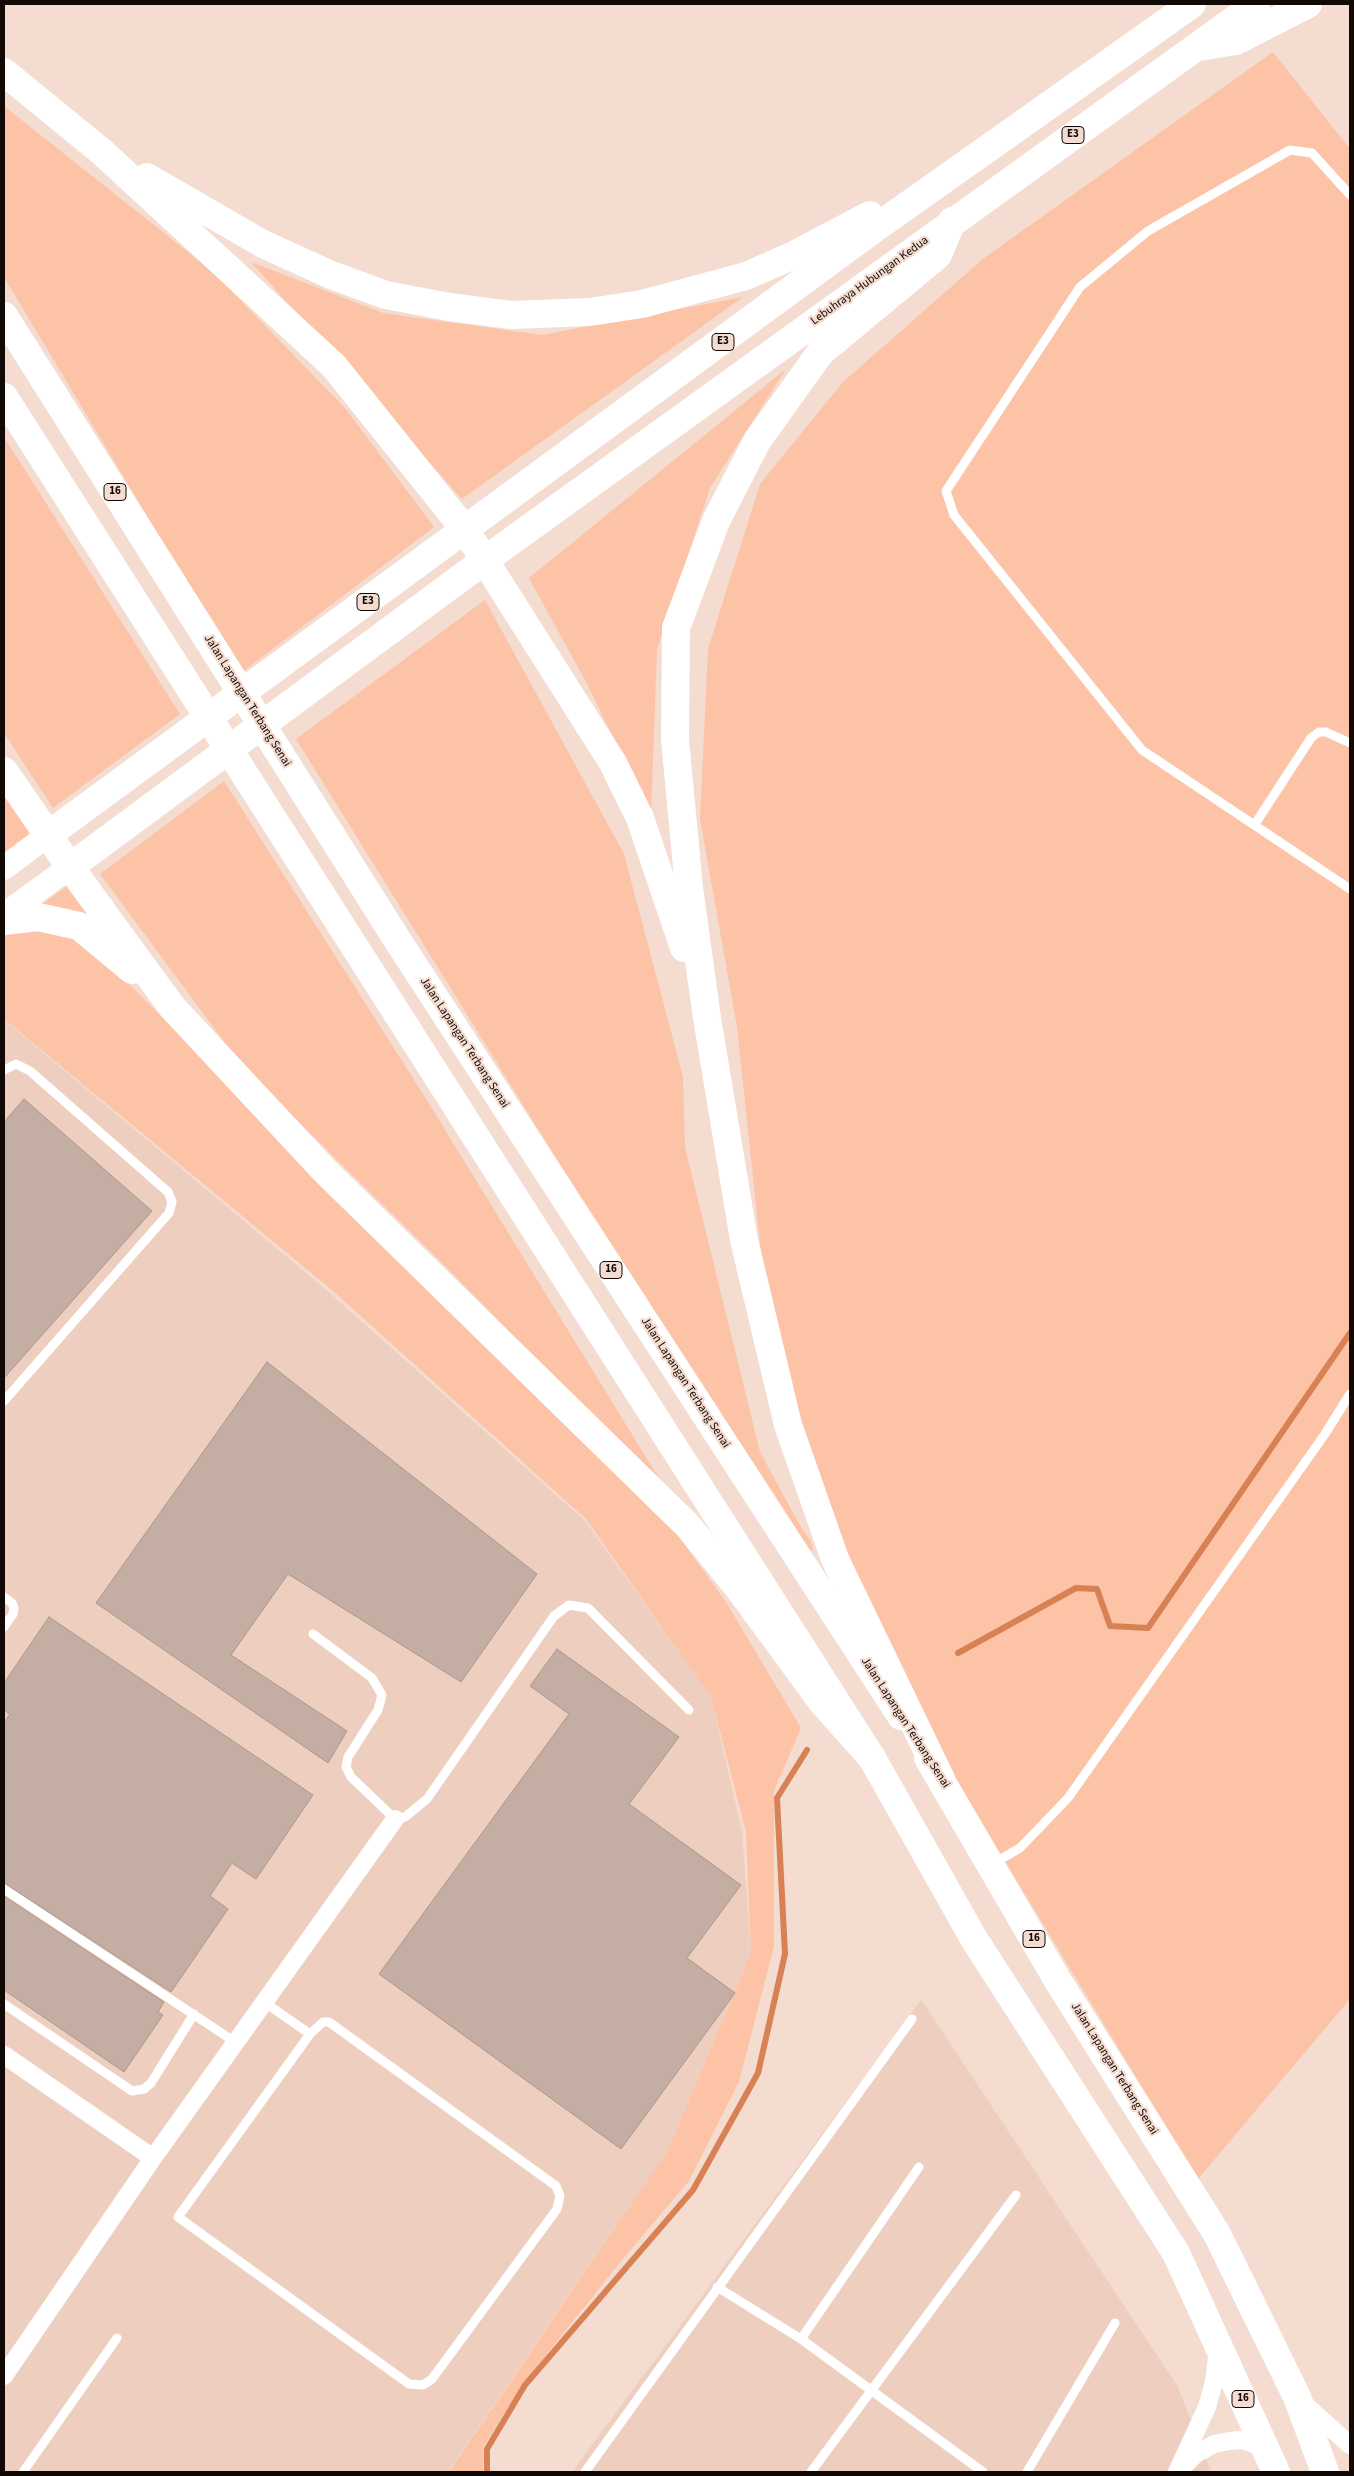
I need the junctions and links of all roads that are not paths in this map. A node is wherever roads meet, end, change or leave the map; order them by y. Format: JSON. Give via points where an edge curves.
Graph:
{"nodes":[{"id":1,"x":1192,"y":4,"type":"edge"},
{"id":2,"x":1256,"y":4,"type":"edge"},
{"id":3,"x":1308,"y":4,"type":"edge"},
{"id":4,"x":1193,"y":48,"type":"junction"},
{"id":5,"x":4,"y":72,"type":"edge"},
{"id":6,"x":102,"y":152,"type":"junction"},
{"id":7,"x":982,"y":153,"type":"junction"},
{"id":8,"x":1350,"y":195,"type":"edge"},
{"id":9,"x":952,"y":221,"type":"junction"},
{"id":10,"x":4,"y":316,"type":"edge"},
{"id":11,"x":4,"y":397,"type":"edge"},
{"id":12,"x":466,"y":531,"type":"junction"},
{"id":13,"x":485,"y":560,"type":"junction"},
{"id":14,"x":1350,"y":743,"type":"edge"},
{"id":15,"x":4,"y":771,"type":"edge"},
{"id":16,"x":1255,"y":824,"type":"junction"},
{"id":17,"x":48,"y":835,"type":"junction"},
{"id":18,"x":70,"y":867,"type":"junction"},
{"id":19,"x":4,"y":868,"type":"edge"},
{"id":20,"x":1350,"y":889,"type":"edge"},
{"id":21,"x":4,"y":915,"type":"edge"},
{"id":22,"x":4,"y":921,"type":"edge"},
{"id":23,"x":172,"y":1007,"type":"junction"},
{"id":24,"x":707,"y":1018,"type":"junction"},
{"id":25,"x":4,"y":1070,"type":"edge"},
{"id":26,"x":1350,"y":1394,"type":"edge"},
{"id":27,"x":4,"y":1401,"type":"edge"},
{"id":28,"x":4,"y":1597,"type":"edge"},
{"id":29,"x":4,"y":1627,"type":"edge"},
{"id":30,"x":313,"y":1634,"type":"dead end"},
{"id":31,"x":690,"y":1710,"type":"dead end"},
{"id":32,"x":872,"y":1758,"type":"junction"},
{"id":33,"x":942,"y":1779,"type":"junction"},
{"id":34,"x":395,"y":1819,"type":"junction"},
{"id":35,"x":991,"y":1864,"type":"junction"},
{"id":36,"x":4,"y":1889,"type":"edge"},
{"id":37,"x":264,"y":2002,"type":"junction"},
{"id":38,"x":4,"y":2004,"type":"edge"},
{"id":39,"x":194,"y":2014,"type":"junction"},
{"id":40,"x":912,"y":2019,"type":"dead end"},
{"id":41,"x":310,"y":2034,"type":"junction"},
{"id":42,"x":235,"y":2042,"type":"junction"},
{"id":43,"x":4,"y":2055,"type":"edge"},
{"id":44,"x":152,"y":2158,"type":"junction"},
{"id":45,"x":919,"y":2167,"type":"dead end"},
{"id":46,"x":1016,"y":2195,"type":"dead end"},
{"id":47,"x":717,"y":2286,"type":"junction"},
{"id":48,"x":1115,"y":2323,"type":"dead end"},
{"id":49,"x":117,"y":2338,"type":"dead end"},
{"id":50,"x":801,"y":2339,"type":"junction"},
{"id":51,"x":1219,"y":2346,"type":"junction"},
{"id":52,"x":4,"y":2376,"type":"edge"},
{"id":53,"x":870,"y":2389,"type":"junction"},
{"id":54,"x":1297,"y":2397,"type":"junction"},
{"id":55,"x":1350,"y":2445,"type":"edge"},
{"id":56,"x":1271,"y":2462,"type":"edge"},
{"id":57,"x":1178,"y":2471,"type":"edge"},
{"id":58,"x":23,"y":2472,"type":"edge"},
{"id":59,"x":585,"y":2472,"type":"edge"},
{"id":60,"x":811,"y":2472,"type":"edge"},
{"id":61,"x":984,"y":2472,"type":"edge"},
{"id":62,"x":1027,"y":2472,"type":"edge"},
{"id":63,"x":1325,"y":2472,"type":"edge"}],
"edges":[{"from":1,"to":7,"type":"highway","number":"E3"},
{"from":2,"to":4,"type":"highway","name":"Lebuhraya Hubungan Kedua","number":"E3"},
{"from":3,"to":4,"type":"highway","via":[[1236,42]]},
{"from":4,"to":9,"type":"highway","name":"Lebuhraya Hubungan Kedua","number":"E3"},
{"from":5,"to":6,"type":"highway"},
{"from":6,"to":7,"type":"highway","via":[[262,244],[331,275],[386,295],[511,315],[590,312],[642,304],[746,276],[794,256]]},
{"from":6,"to":12,"type":"highway","via":[[334,366]]},
{"from":7,"to":12,"type":"highway","number":"E3","via":[[874,229]]},
{"from":8,"to":16,"type":"lane","via":[[1312,153],[1290,150],[1148,231],[1080,287],[946,492],[954,515],[1142,750]]},
{"from":9,"to":13,"type":"highway","name":"Lebuhraya Hubungan Kedua","number":"E3"},
{"from":9,"to":24,"type":"highway","via":[[938,255],[820,354],[757,441],[716,521],[676,628],[675,740],[689,888]]},
{"from":10,"to":33,"type":"highway","name":"Jalan Lapangan Terbang Senai","number":"16","via":[[398,941]]},
{"from":11,"to":32,"type":"highway","number":"16"},
{"from":12,"to":13,"type":"highway"},
{"from":12,"to":17,"type":"highway","number":"E3"},
{"from":13,"to":18,"type":"highway","number":"E3"},
{"from":13,"to":24,"type":"highway","via":[[613,763],[640,818]]},
{"from":14,"to":16,"type":"lane","via":[[1319,732]]},
{"from":15,"to":17,"type":"highway"},
{"from":16,"to":20,"type":"lane"},
{"from":17,"to":18,"type":"highway"},
{"from":17,"to":19,"type":"main road"},
{"from":18,"to":21,"type":"main road"},
{"from":18,"to":23,"type":"highway"},
{"from":22,"to":23,"type":"highway","via":[[38,917],[79,926]]},
{"from":23,"to":32,"type":"highway","via":[[324,1170],[688,1526],[740,1590],[822,1702]]},
{"from":24,"to":33,"type":"highway","via":[[744,1240],[788,1425],[835,1559]]},
{"from":25,"to":27,"type":"lane","via":[[16,1064],[30,1071],[168,1192],[172,1202],[169,1213]]},
{"from":26,"to":35,"type":"lane","via":[[1068,1798],[1020,1848]]},
{"from":28,"to":29,"type":"lane","via":[[14,1608]]},
{"from":30,"to":34,"type":"lane","via":[[372,1678],[382,1695],[378,1710],[348,1756],[346,1767],[351,1777]]},
{"from":31,"to":34,"type":"lane","via":[[588,1608],[569,1605],[554,1616],[427,1799],[405,1817]]},
{"from":32,"to":51,"type":"highway","number":"16","via":[[974,1939],[1176,2253]]},
{"from":33,"to":35,"type":"highway","name":"Jalan Lapangan Terbang Senai","number":"16"},
{"from":34,"to":37,"type":"street"},
{"from":35,"to":54,"type":"highway","name":"Jalan Lapangan Terbang Senai","number":"16","via":[[1058,1981],[1217,2234]]},
{"from":36,"to":39,"type":"lane"},
{"from":37,"to":41,"type":"lane"},
{"from":37,"to":42,"type":"street"},
{"from":38,"to":39,"type":"lane","via":[[132,2091],[144,2089],[152,2083]]},
{"from":39,"to":42,"type":"lane"},
{"from":40,"to":47,"type":"lane"},
{"from":41,"to":41,"type":"lane","via":[[317,2025],[329,2022],[556,2186],[560,2196],[557,2208],[432,2379],[423,2384],[409,2384],[178,2218]]},
{"from":42,"to":44,"type":"street"},
{"from":43,"to":44,"type":"street"},
{"from":44,"to":52,"type":"street"},
{"from":45,"to":50,"type":"lane"},
{"from":46,"to":53,"type":"lane"},
{"from":47,"to":50,"type":"lane"},
{"from":47,"to":59,"type":"lane"},
{"from":48,"to":62,"type":"lane"},
{"from":49,"to":58,"type":"lane"},
{"from":50,"to":53,"type":"lane"},
{"from":51,"to":56,"type":"highway","number":"16"},
{"from":51,"to":57,"type":"street","via":[[1207,2407]]},
{"from":53,"to":60,"type":"lane"},
{"from":53,"to":61,"type":"lane"},
{"from":54,"to":55,"type":"street"},
{"from":54,"to":63,"type":"highway","name":"Jalan Lapangan Terbang Senai","number":"16"},
{"from":56,"to":57,"type":"street","via":[[1254,2444],[1241,2440],[1214,2444],[1196,2454]]}]}
